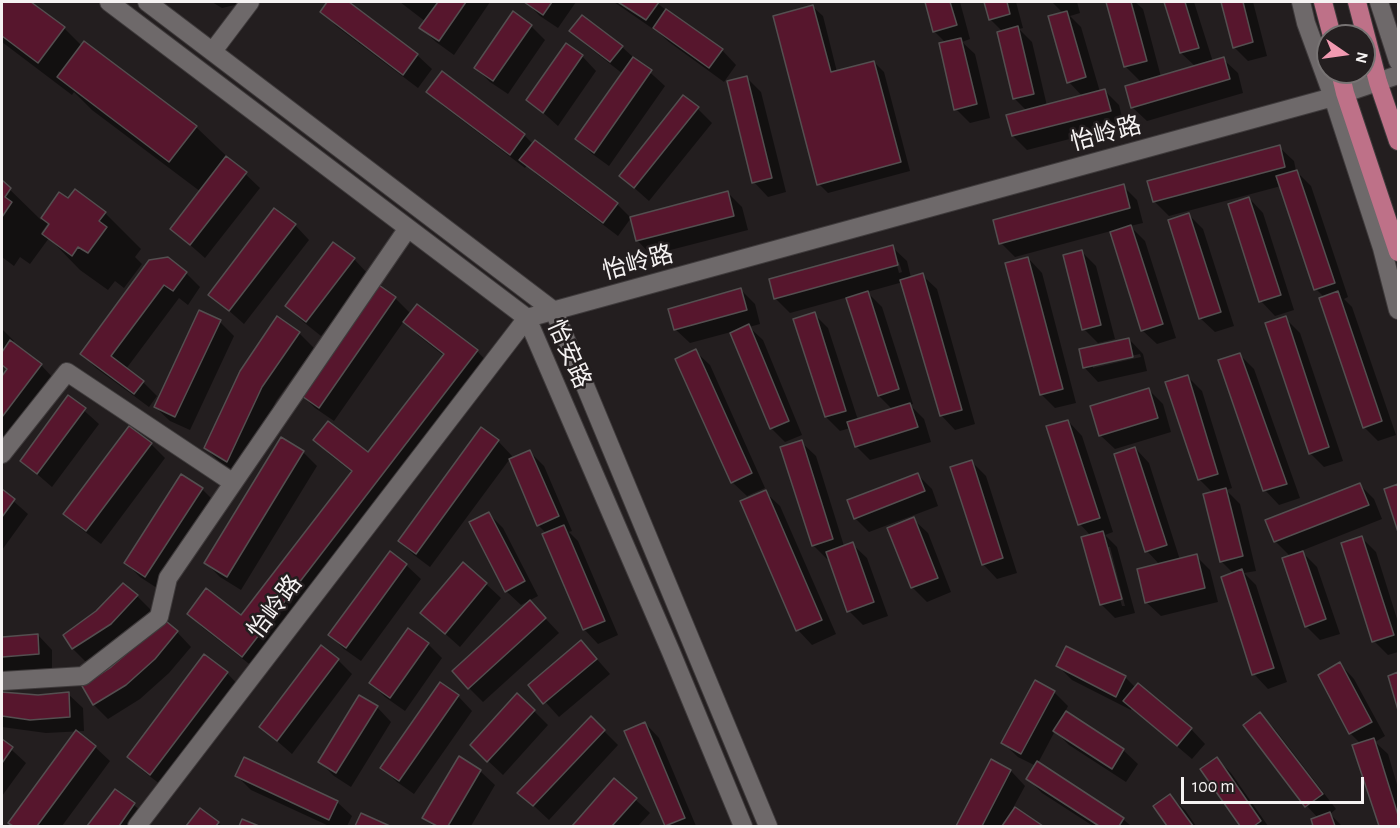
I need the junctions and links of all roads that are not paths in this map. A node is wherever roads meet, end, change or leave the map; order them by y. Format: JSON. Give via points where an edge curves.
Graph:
{"nodes":[{"id":1,"x":109,"y":2,"type":"edge"},
{"id":2,"x":147,"y":2,"type":"edge"},
{"id":3,"x":249,"y":2,"type":"edge"},
{"id":4,"x":1301,"y":2,"type":"edge"},
{"id":5,"x":1323,"y":2,"type":"edge"},
{"id":6,"x":1357,"y":2,"type":"edge"},
{"id":7,"x":1379,"y":2,"type":"edge"},
{"id":8,"x":1329,"y":24,"type":"edge"},
{"id":9,"x":213,"y":51,"type":"junction"},
{"id":10,"x":1398,"y":62,"type":"edge"},
{"id":11,"x":1398,"y":75,"type":"edge"},
{"id":12,"x":1378,"y":82,"type":"junction"},
{"id":13,"x":1339,"y":84,"type":"edge"},
{"id":14,"x":1339,"y":95,"type":"junction"},
{"id":15,"x":1398,"y":141,"type":"edge"},
{"id":16,"x":408,"y":228,"type":"junction"},
{"id":17,"x":1398,"y":252,"type":"edge"},
{"id":18,"x":1398,"y":310,"type":"edge"},
{"id":19,"x":554,"y":311,"type":"junction"},
{"id":20,"x":527,"y":318,"type":"junction"},
{"id":21,"x":2,"y":454,"type":"edge"},
{"id":22,"x":232,"y":482,"type":"junction"},
{"id":23,"x":2,"y":681,"type":"edge"},
{"id":24,"x":137,"y":826,"type":"edge"},
{"id":25,"x":742,"y":826,"type":"edge"},
{"id":26,"x":768,"y":826,"type":"edge"}],
"edges":[{"from":1,"to":16,"type":"street","name":"怡安路"},
{"from":2,"to":9,"type":"street","name":"怡安路"},
{"from":3,"to":9,"type":"street"},
{"from":4,"to":14,"type":"street","via":[[1306,23]]},
{"from":5,"to":8,"type":"main road"},
{"from":6,"to":12,"type":"main road"},
{"from":7,"to":10,"type":"street"},
{"from":9,"to":19,"type":"street","name":"怡安路"},
{"from":11,"to":12,"type":"street","name":"怡岭路"},
{"from":12,"to":14,"type":"street","name":"怡岭路"},
{"from":12,"to":15,"type":"main road"},
{"from":13,"to":14,"type":"main road"},
{"from":14,"to":17,"type":"main road"},
{"from":14,"to":18,"type":"street"},
{"from":14,"to":19,"type":"street","name":"怡岭路"},
{"from":16,"to":20,"type":"street","name":"怡安路"},
{"from":16,"to":22,"type":"street"},
{"from":19,"to":20,"type":"street","name":"怡岭路"},
{"from":19,"to":26,"type":"street","name":"怡安路"},
{"from":20,"to":24,"type":"street","name":"怡岭路"},
{"from":20,"to":25,"type":"street","name":"怡安路"},
{"from":21,"to":22,"type":"street","via":[[67,372]]},
{"from":22,"to":23,"type":"street","via":[[168,578],[159,617],[83,676]]}]}
